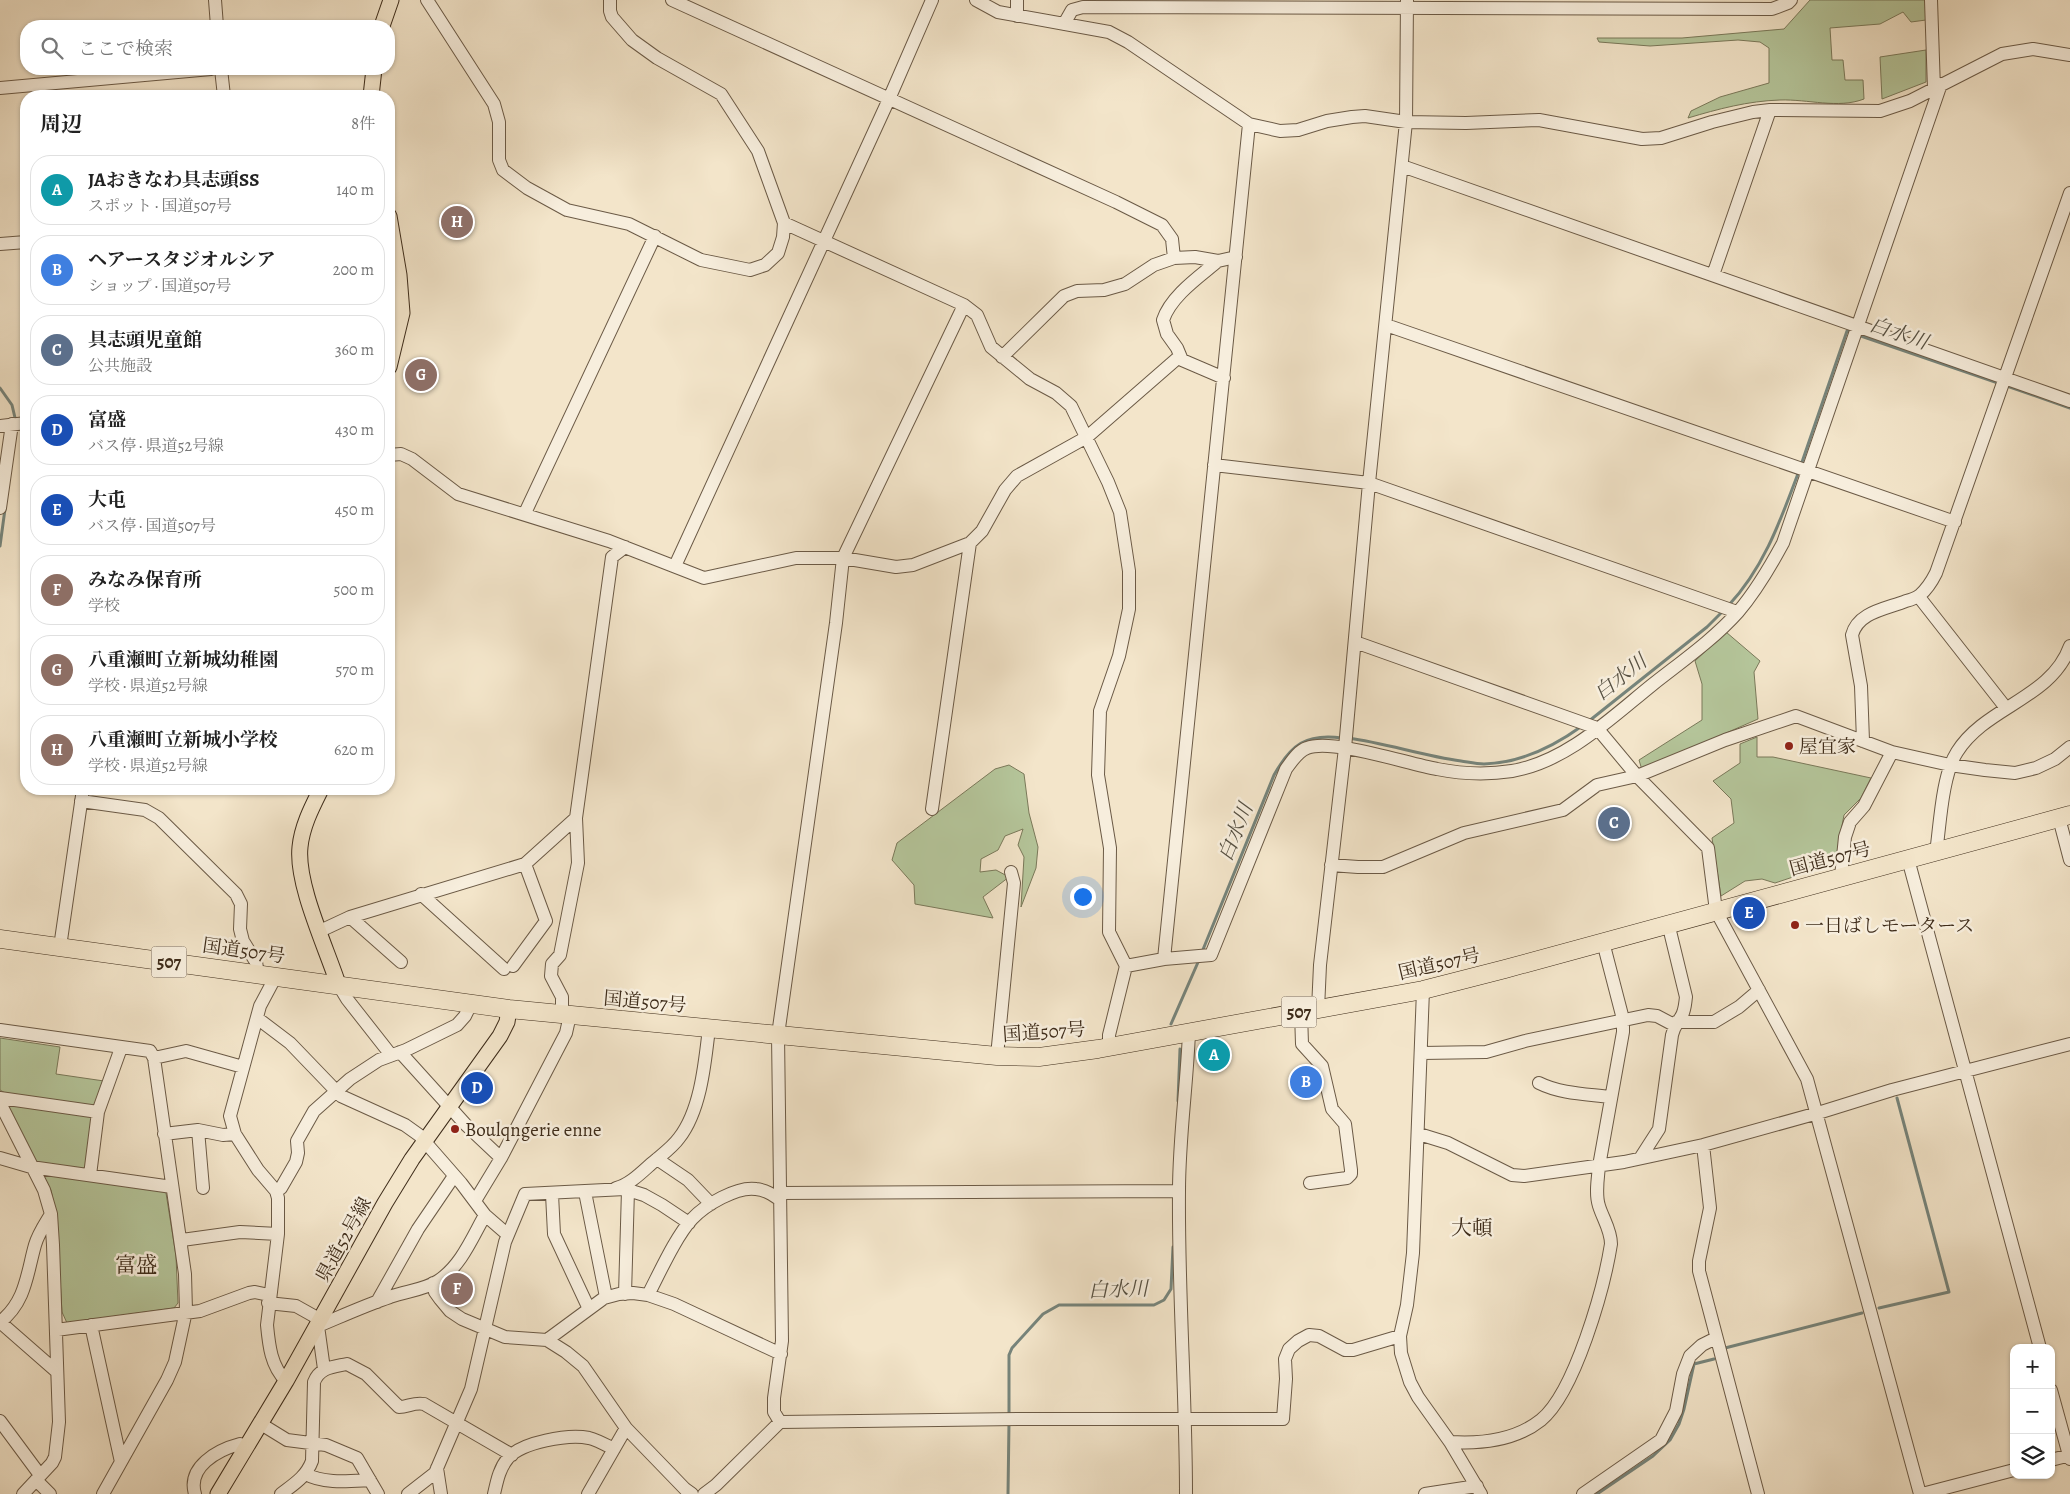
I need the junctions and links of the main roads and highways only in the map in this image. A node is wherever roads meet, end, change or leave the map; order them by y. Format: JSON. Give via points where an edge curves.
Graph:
{"nodes":[{"id":1,"x":391,"y":0,"type":"edge"},
{"id":2,"x":384,"y":20,"type":"edge"},
{"id":3,"x":373,"y":75,"type":"edge"},
{"id":4,"x":372,"y":90,"type":"edge"},
{"id":5,"x":395,"y":251,"type":"edge"},
{"id":6,"x":395,"y":342,"type":"edge"},
{"id":7,"x":318,"y":795,"type":"edge"},
{"id":8,"x":2064,"y":817,"type":"edge"},
{"id":9,"x":0,"y":939,"type":"edge"},
{"id":10,"x":338,"y":984,"type":"junction"},
{"id":11,"x":509,"y":1009,"type":"junction"},
{"id":12,"x":218,"y":1494,"type":"edge"}],
"edges":[{"from":1,"to":2,"type":"main road"},
{"from":3,"to":4,"type":"main road"},
{"from":5,"to":6,"type":"main road","via":[[402,313]]},
{"from":7,"to":10,"type":"main road","via":[[302,834],[301,874]]},
{"from":8,"to":11,"type":"highway","name":"国道507号","number":"507","via":[[1423,990],[1046,1056],[997,1056]]},
{"from":9,"to":10,"type":"highway","name":"国道507号","number":"507"},
{"from":10,"to":11,"type":"highway","name":"国道507号","number":"507"},
{"from":11,"to":12,"type":"main road","name":"県道52号線","via":[[500,1036],[424,1140],[385,1203],[320,1323]]}]}
